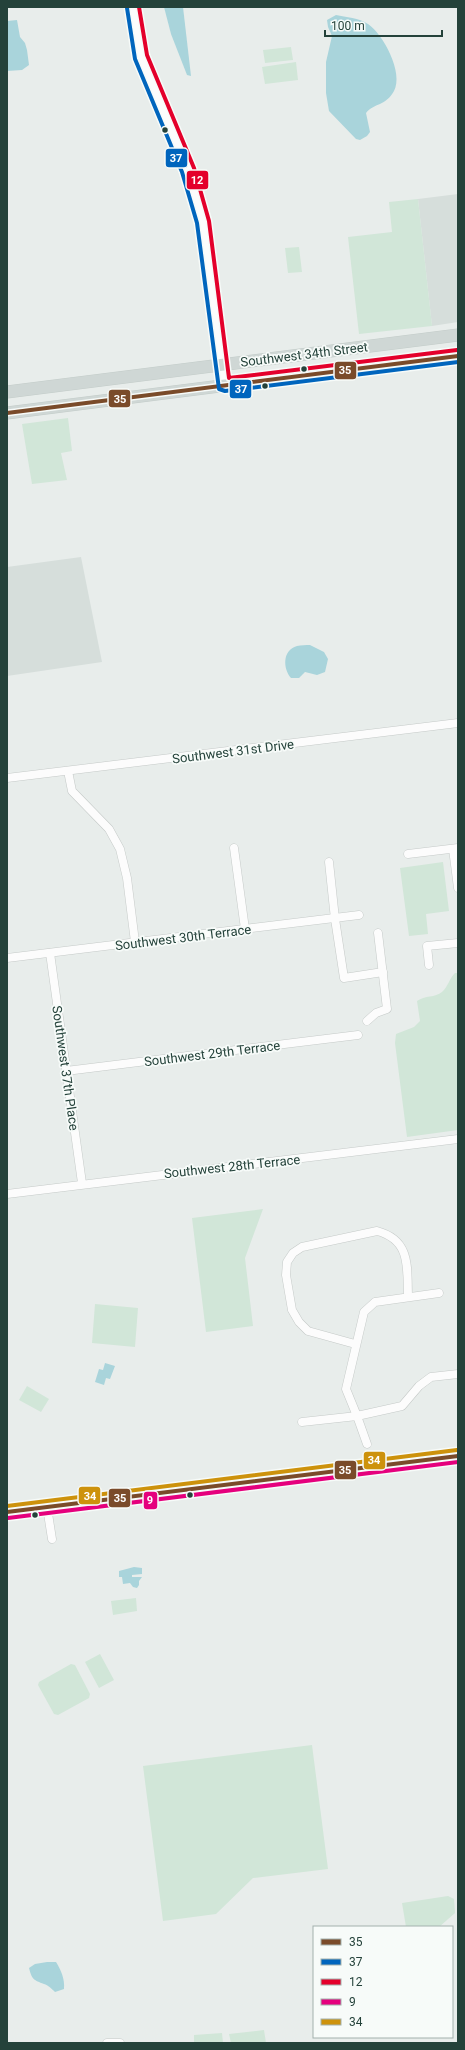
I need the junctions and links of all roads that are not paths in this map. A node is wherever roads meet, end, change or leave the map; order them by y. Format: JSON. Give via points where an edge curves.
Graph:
{"nodes":[{"id":1,"x":133,"y":7,"type":"edge"},
{"id":2,"x":458,"y":335,"type":"edge"},
{"id":3,"x":458,"y":356,"type":"edge"},
{"id":4,"x":221,"y":364,"type":"junction"},
{"id":5,"x":224,"y":385,"type":"junction"},
{"id":6,"x":7,"y":392,"type":"edge"},
{"id":7,"x":7,"y":413,"type":"edge"},
{"id":8,"x":458,"y":723,"type":"edge"},
{"id":9,"x":68,"y":771,"type":"junction"},
{"id":10,"x":7,"y":778,"type":"edge"},
{"id":11,"x":234,"y":848,"type":"dead end"},
{"id":12,"x":456,"y":849,"type":"edge"},
{"id":13,"x":408,"y":854,"type":"dead end"},
{"id":14,"x":329,"y":862,"type":"dead end"},
{"id":15,"x":458,"y":888,"type":"edge"},
{"id":16,"x":359,"y":915,"type":"dead end"},
{"id":17,"x":335,"y":919,"type":"junction"},
{"id":18,"x":245,"y":929,"type":"junction"},
{"id":19,"x":378,"y":933,"type":"dead end"},
{"id":20,"x":135,"y":942,"type":"junction"},
{"id":21,"x":458,"y":943,"type":"edge"},
{"id":22,"x":50,"y":953,"type":"junction"},
{"id":23,"x":7,"y":958,"type":"edge"},
{"id":24,"x":428,"y":965,"type":"dead end"},
{"id":25,"x":383,"y":972,"type":"junction"},
{"id":26,"x":367,"y":1021,"type":"dead end"},
{"id":27,"x":358,"y":1035,"type":"dead end"},
{"id":28,"x":66,"y":1071,"type":"junction"},
{"id":29,"x":458,"y":1139,"type":"edge"},
{"id":30,"x":82,"y":1184,"type":"junction"},
{"id":31,"x":7,"y":1194,"type":"edge"},
{"id":32,"x":439,"y":1293,"type":"dead end"},
{"id":33,"x":408,"y":1296,"type":"junction"},
{"id":34,"x":355,"y":1344,"type":"junction"},
{"id":35,"x":458,"y":1374,"type":"edge"},
{"id":36,"x":357,"y":1416,"type":"junction"},
{"id":37,"x":302,"y":1422,"type":"dead end"},
{"id":38,"x":367,"y":1444,"type":"dead end"},
{"id":39,"x":458,"y":1456,"type":"edge"},
{"id":40,"x":47,"y":1507,"type":"junction"},
{"id":41,"x":7,"y":1512,"type":"edge"},
{"id":42,"x":52,"y":1539,"type":"dead end"},
{"id":43,"x":107,"y":2043,"type":"edge"},
{"id":44,"x":120,"y":2043,"type":"edge"}],
"edges":[{"from":1,"to":4,"type":"street","via":[[142,61],[188,170],[201,214]]},
{"from":2,"to":4,"type":"main road","name":"Southwest 34th Street"},
{"from":3,"to":5,"type":"main road","name":"Southwest 34th Street"},
{"from":4,"to":5,"type":"street"},
{"from":4,"to":6,"type":"main road","name":"Southwest 34th Street"},
{"from":5,"to":7,"type":"main road","name":"Southwest 34th Street"},
{"from":8,"to":9,"type":"street","name":"Southwest 31st Drive"},
{"from":9,"to":10,"type":"street","name":"Southwest 31st Drive"},
{"from":9,"to":20,"type":"street","via":[[72,791],[109,829],[120,849],[127,878]]},
{"from":11,"to":18,"type":"street"},
{"from":12,"to":13,"type":"street"},
{"from":12,"to":15,"type":"street"},
{"from":14,"to":17,"type":"street"},
{"from":16,"to":17,"type":"street","name":"Southwest 30th Terrace"},
{"from":17,"to":18,"type":"street","name":"Southwest 30th Terrace"},
{"from":17,"to":25,"type":"street","via":[[344,978]]},
{"from":18,"to":20,"type":"street","name":"Southwest 30th Terrace"},
{"from":19,"to":25,"type":"street"},
{"from":20,"to":22,"type":"street","name":"Southwest 30th Terrace"},
{"from":21,"to":24,"type":"street","via":[[427,946]]},
{"from":22,"to":23,"type":"street","name":"Southwest 30th Terrace"},
{"from":22,"to":28,"type":"street","name":"Southwest 37th Place"},
{"from":25,"to":26,"type":"street","via":[[387,1009],[376,1013]]},
{"from":27,"to":28,"type":"street","name":"Southwest 29th Terrace"},
{"from":28,"to":30,"type":"street","name":"Southwest 37th Place"},
{"from":29,"to":30,"type":"street","name":"Southwest 28th Terrace"},
{"from":30,"to":31,"type":"street","name":"Southwest 28th Terrace"},
{"from":32,"to":33,"type":"street"},
{"from":33,"to":34,"type":"street","via":[[375,1302],[364,1312]]},
{"from":33,"to":34,"type":"street","via":[[406,1259],[398,1240],[388,1234],[377,1231],[302,1247],[293,1253],[287,1262],[286,1276],[292,1310],[299,1322],[308,1331]]},
{"from":34,"to":36,"type":"street","via":[[346,1389]]},
{"from":35,"to":36,"type":"street","via":[[431,1377],[419,1386],[402,1406]]},
{"from":36,"to":37,"type":"street"},
{"from":36,"to":38,"type":"street"},
{"from":39,"to":40,"type":"street"},
{"from":40,"to":41,"type":"street"},
{"from":40,"to":42,"type":"street"},
{"from":43,"to":44,"type":"street"}]}
